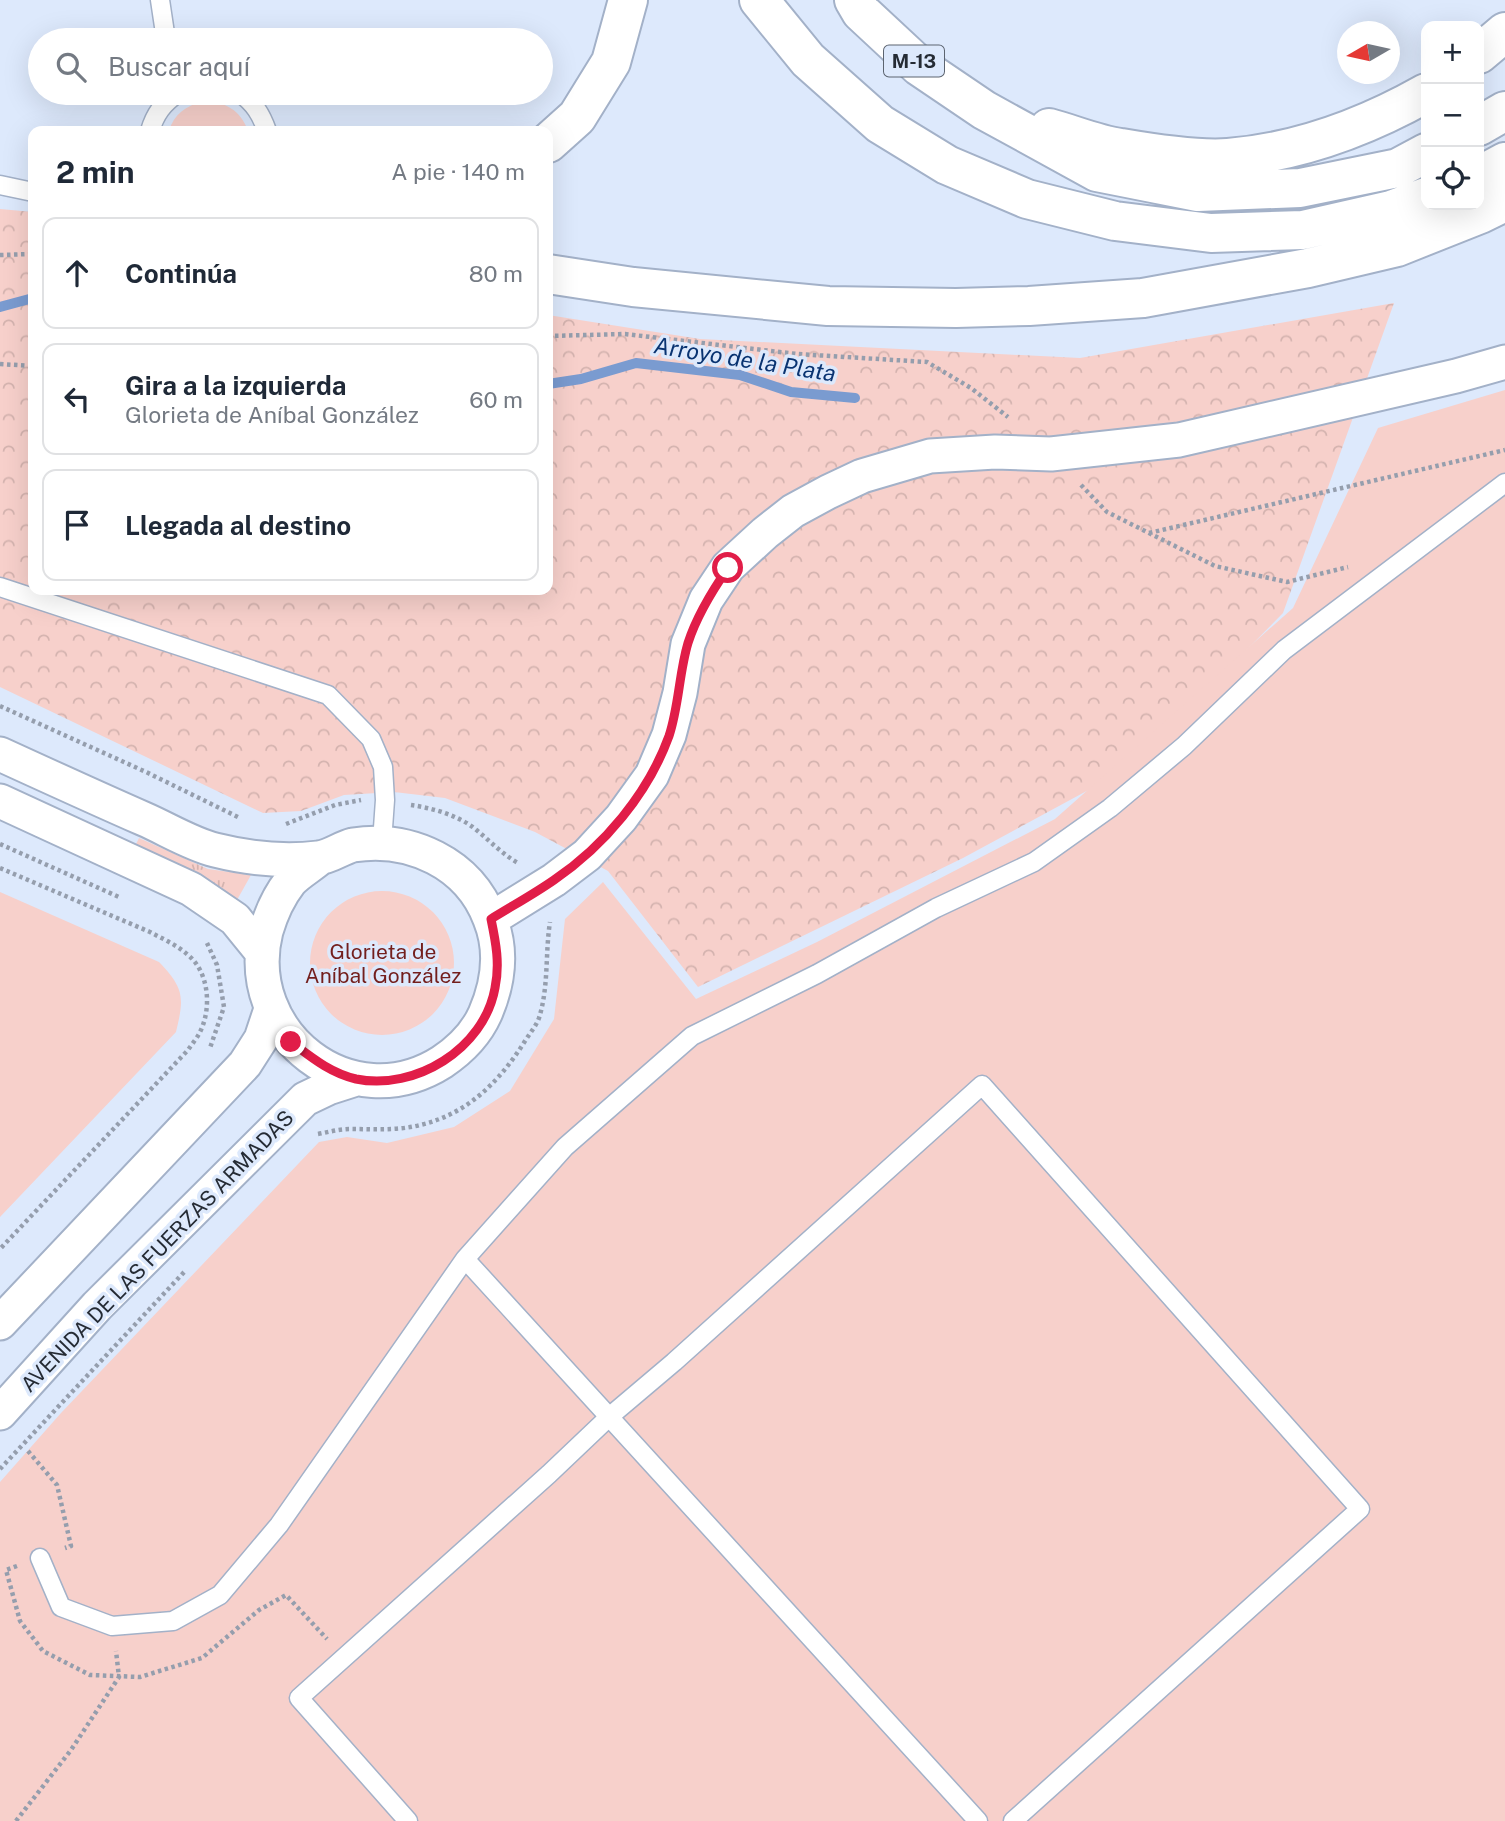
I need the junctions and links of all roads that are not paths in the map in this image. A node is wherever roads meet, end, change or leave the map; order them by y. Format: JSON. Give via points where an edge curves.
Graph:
{"nodes":[{"id":1,"x":160,"y":0,"type":"edge"},
{"id":2,"x":628,"y":0,"type":"edge"},
{"id":3,"x":759,"y":0,"type":"edge"},
{"id":4,"x":854,"y":0,"type":"edge"},
{"id":5,"x":164,"y":28,"type":"edge"},
{"id":6,"x":1505,"y":32,"type":"edge"},
{"id":7,"x":1484,"y":50,"type":"edge"},
{"id":8,"x":1421,"y":96,"type":"edge"},
{"id":9,"x":163,"y":105,"type":"edge"},
{"id":10,"x":254,"y":105,"type":"edge"},
{"id":11,"x":984,"y":110,"type":"junction"},
{"id":12,"x":1505,"y":111,"type":"edge"},
{"id":13,"x":1484,"y":123,"type":"edge"},
{"id":14,"x":152,"y":126,"type":"edge"},
{"id":15,"x":265,"y":126,"type":"edge"},
{"id":16,"x":553,"y":139,"type":"edge"},
{"id":17,"x":1421,"y":156,"type":"edge"},
{"id":18,"x":1505,"y":162,"type":"edge"},
{"id":19,"x":1484,"y":173,"type":"edge"},
{"id":20,"x":0,"y":185,"type":"edge"},
{"id":21,"x":28,"y":191,"type":"edge"},
{"id":22,"x":1421,"y":199,"type":"edge"},
{"id":23,"x":1505,"y":202,"type":"edge"},
{"id":24,"x":553,"y":275,"type":"edge"},
{"id":25,"x":1505,"y":362,"type":"edge"},
{"id":26,"x":1505,"y":482,"type":"edge"},
{"id":27,"x":0,"y":587,"type":"edge"},
{"id":28,"x":0,"y":754,"type":"edge"},
{"id":29,"x":0,"y":801,"type":"edge"},
{"id":30,"x":382,"y":842,"type":"junction"},
{"id":31,"x":320,"y":858,"type":"junction"},
{"id":32,"x":491,"y":919,"type":"junction"},
{"id":33,"x":261,"y":951,"type":"junction"},
{"id":34,"x":271,"y":1009,"type":"junction"},
{"id":35,"x":356,"y":1079,"type":"junction"},
{"id":36,"x":465,"y":1259,"type":"junction"},
{"id":37,"x":0,"y":1323,"type":"edge"},
{"id":38,"x":0,"y":1413,"type":"edge"},
{"id":39,"x":609,"y":1417,"type":"junction"},
{"id":40,"x":40,"y":1558,"type":"dead end"},
{"id":41,"x":408,"y":1821,"type":"edge"},
{"id":42,"x":978,"y":1821,"type":"edge"},
{"id":43,"x":1013,"y":1821,"type":"edge"}],
"edges":[{"from":1,"to":5,"type":"lane"},
{"from":2,"to":16,"type":"highway","via":[[611,62],[578,117]]},
{"from":3,"to":22,"type":"highway","via":[[808,60],[880,124],[947,165],[1027,199],[1115,221],[1210,233],[1303,230]]},
{"from":4,"to":11,"type":"highway","number":"M-13","via":[[919,66]]},
{"from":6,"to":7,"type":"highway"},
{"from":8,"to":11,"type":"highway","via":[[1339,135],[1284,151],[1226,158],[1119,148]]},
{"from":9,"to":14,"type":"lane"},
{"from":10,"to":15,"type":"lane"},
{"from":11,"to":17,"type":"highway","via":[[1097,172],[1198,192],[1300,188],[1398,167]]},
{"from":12,"to":13,"type":"highway"},
{"from":18,"to":19,"type":"highway"},
{"from":20,"to":21,"type":"lane"},
{"from":23,"to":24,"type":"highway","via":[[1397,247],[1230,284],[1130,299],[981,307],[828,306]]},
{"from":25,"to":32,"type":"street","via":[[1179,440],[1051,454],[930,456],[862,476],[828,492],[765,533],[728,568],[706,600],[688,644],[669,735],[652,775],[621,818],[587,855]]},
{"from":26,"to":36,"type":"lane","via":[[1284,650],[1173,755],[1110,808],[1034,862],[692,1036],[565,1147]]},
{"from":27,"to":30,"type":"lane","via":[[328,695],[371,739],[383,767]]},
{"from":28,"to":31,"type":"street","via":[[213,849],[264,858]]},
{"from":29,"to":33,"type":"street","via":[[191,889],[235,919]]},
{"from":30,"to":31,"type":"street","via":[[350,846]]},
{"from":30,"to":32,"type":"street","via":[[416,848],[448,864],[473,889]]},
{"from":31,"to":33,"type":"street","via":[[290,882],[270,915]]},
{"from":32,"to":35,"type":"street","via":[[498,954],[495,991],[481,1024],[457,1051],[427,1071],[392,1080]]},
{"from":33,"to":34,"type":"street","via":[[262,981]]},
{"from":34,"to":35,"type":"street","via":[[291,1042],[321,1065]]},
{"from":34,"to":37,"type":"street","via":[[261,1039],[245,1064]]},
{"from":35,"to":38,"type":"street","name":"AVENIDA DE LAS FUERZAS ARMADAS","via":[[305,1099],[97,1306]]},
{"from":36,"to":39,"type":"lane"},
{"from":36,"to":40,"type":"lane","via":[[279,1525],[220,1595],[173,1621],[112,1626],[61,1607]]},
{"from":39,"to":41,"type":"lane","via":[[299,1698]]},
{"from":39,"to":42,"type":"lane"},
{"from":39,"to":43,"type":"lane","via":[[982,1085],[1360,1509]]}]}
